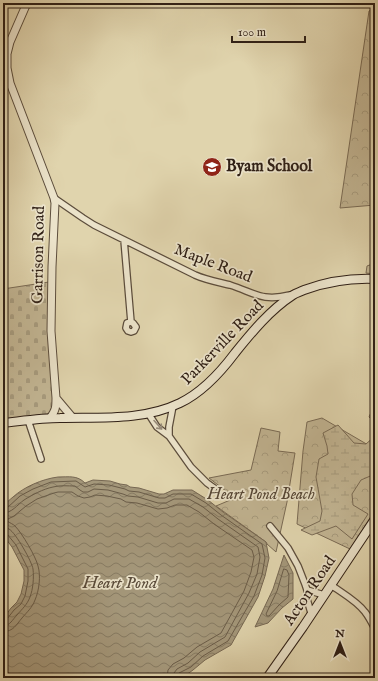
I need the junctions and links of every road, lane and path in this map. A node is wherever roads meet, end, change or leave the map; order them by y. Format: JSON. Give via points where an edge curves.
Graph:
{"nodes":[{"id":1,"x":27,"y":3,"type":"edge"},
{"id":2,"x":7,"y":54,"type":"junction"},
{"id":3,"x":3,"y":62,"type":"edge"},
{"id":4,"x":3,"y":75,"type":"edge"},
{"id":5,"x":10,"y":83,"type":"junction"},
{"id":6,"x":54,"y":198,"type":"junction"},
{"id":7,"x":124,"y":240,"type":"junction"},
{"id":8,"x":375,"y":279,"type":"edge"},
{"id":9,"x":293,"y":294,"type":"junction"},
{"id":10,"x":130,"y":322,"type":"dead end"},
{"id":11,"x":56,"y":398,"type":"junction"},
{"id":12,"x":173,"y":406,"type":"junction"},
{"id":13,"x":148,"y":413,"type":"junction"},
{"id":14,"x":72,"y":417,"type":"junction"},
{"id":15,"x":50,"y":418,"type":"junction"},
{"id":16,"x":28,"y":420,"type":"junction"},
{"id":17,"x":3,"y":423,"type":"edge"},
{"id":18,"x":169,"y":436,"type":"junction"},
{"id":19,"x":41,"y":459,"type":"dead end"},
{"id":20,"x":214,"y":488,"type":"dead end"},
{"id":21,"x":375,"y":518,"type":"edge"},
{"id":22,"x":270,"y":526,"type":"dead end"},
{"id":23,"x":330,"y":586,"type":"junction"},
{"id":24,"x":307,"y":590,"type":"junction"},
{"id":25,"x":324,"y":595,"type":"junction"},
{"id":26,"x":311,"y":613,"type":"junction"},
{"id":27,"x":375,"y":628,"type":"edge"},
{"id":28,"x":267,"y":678,"type":"edge"}],
"edges":[{"from":1,"to":2,"type":"street"},
{"from":2,"to":3,"type":"street"},
{"from":2,"to":5,"type":"street"},
{"from":4,"to":5,"type":"street","name":"Garrison Road"},
{"from":5,"to":6,"type":"street","name":"Garrison Road"},
{"from":6,"to":7,"type":"street","name":"Maple Road","via":[[88,221]]},
{"from":6,"to":11,"type":"street","name":"Garrison Road","via":[[56,208],[51,331]]},
{"from":7,"to":9,"type":"street","name":"Maple Road","via":[[195,275],[257,296],[275,298]]},
{"from":7,"to":10,"type":"street"},
{"from":8,"to":9,"type":"main road","name":"Maple Road","via":[[324,284]]},
{"from":9,"to":12,"type":"main road","name":"Parkerville Road","via":[[259,324],[202,390]]},
{"from":11,"to":14,"type":"street"},
{"from":11,"to":15,"type":"street","name":"Garrison Road","via":[[55,411]]},
{"from":12,"to":13,"type":"main road","name":"Parkerville Road"},
{"from":12,"to":18,"type":"street"},
{"from":13,"to":14,"type":"main road","name":"Parkerville Road","via":[[132,416]]},
{"from":13,"to":18,"type":"street","one_way":true,"via":[[158,427]]},
{"from":14,"to":15,"type":"main road","name":"Parkerville Road"},
{"from":15,"to":16,"type":"main road","name":"Parkerville Road"},
{"from":16,"to":17,"type":"main road","name":"Parkerville Road"},
{"from":16,"to":19,"type":"street"},
{"from":18,"to":20,"type":"street","via":[[191,467]]},
{"from":21,"to":23,"type":"main road","name":"Acton Road"},
{"from":22,"to":24,"type":"street","via":[[288,548]]},
{"from":23,"to":25,"type":"main road","name":"Acton Road"},
{"from":23,"to":27,"type":"street","via":[[362,608]]},
{"from":24,"to":25,"type":"street"},
{"from":24,"to":26,"type":"street"},
{"from":25,"to":26,"type":"main road","name":"Acton Road"},
{"from":26,"to":28,"type":"main road","name":"Acton Road"}]}
